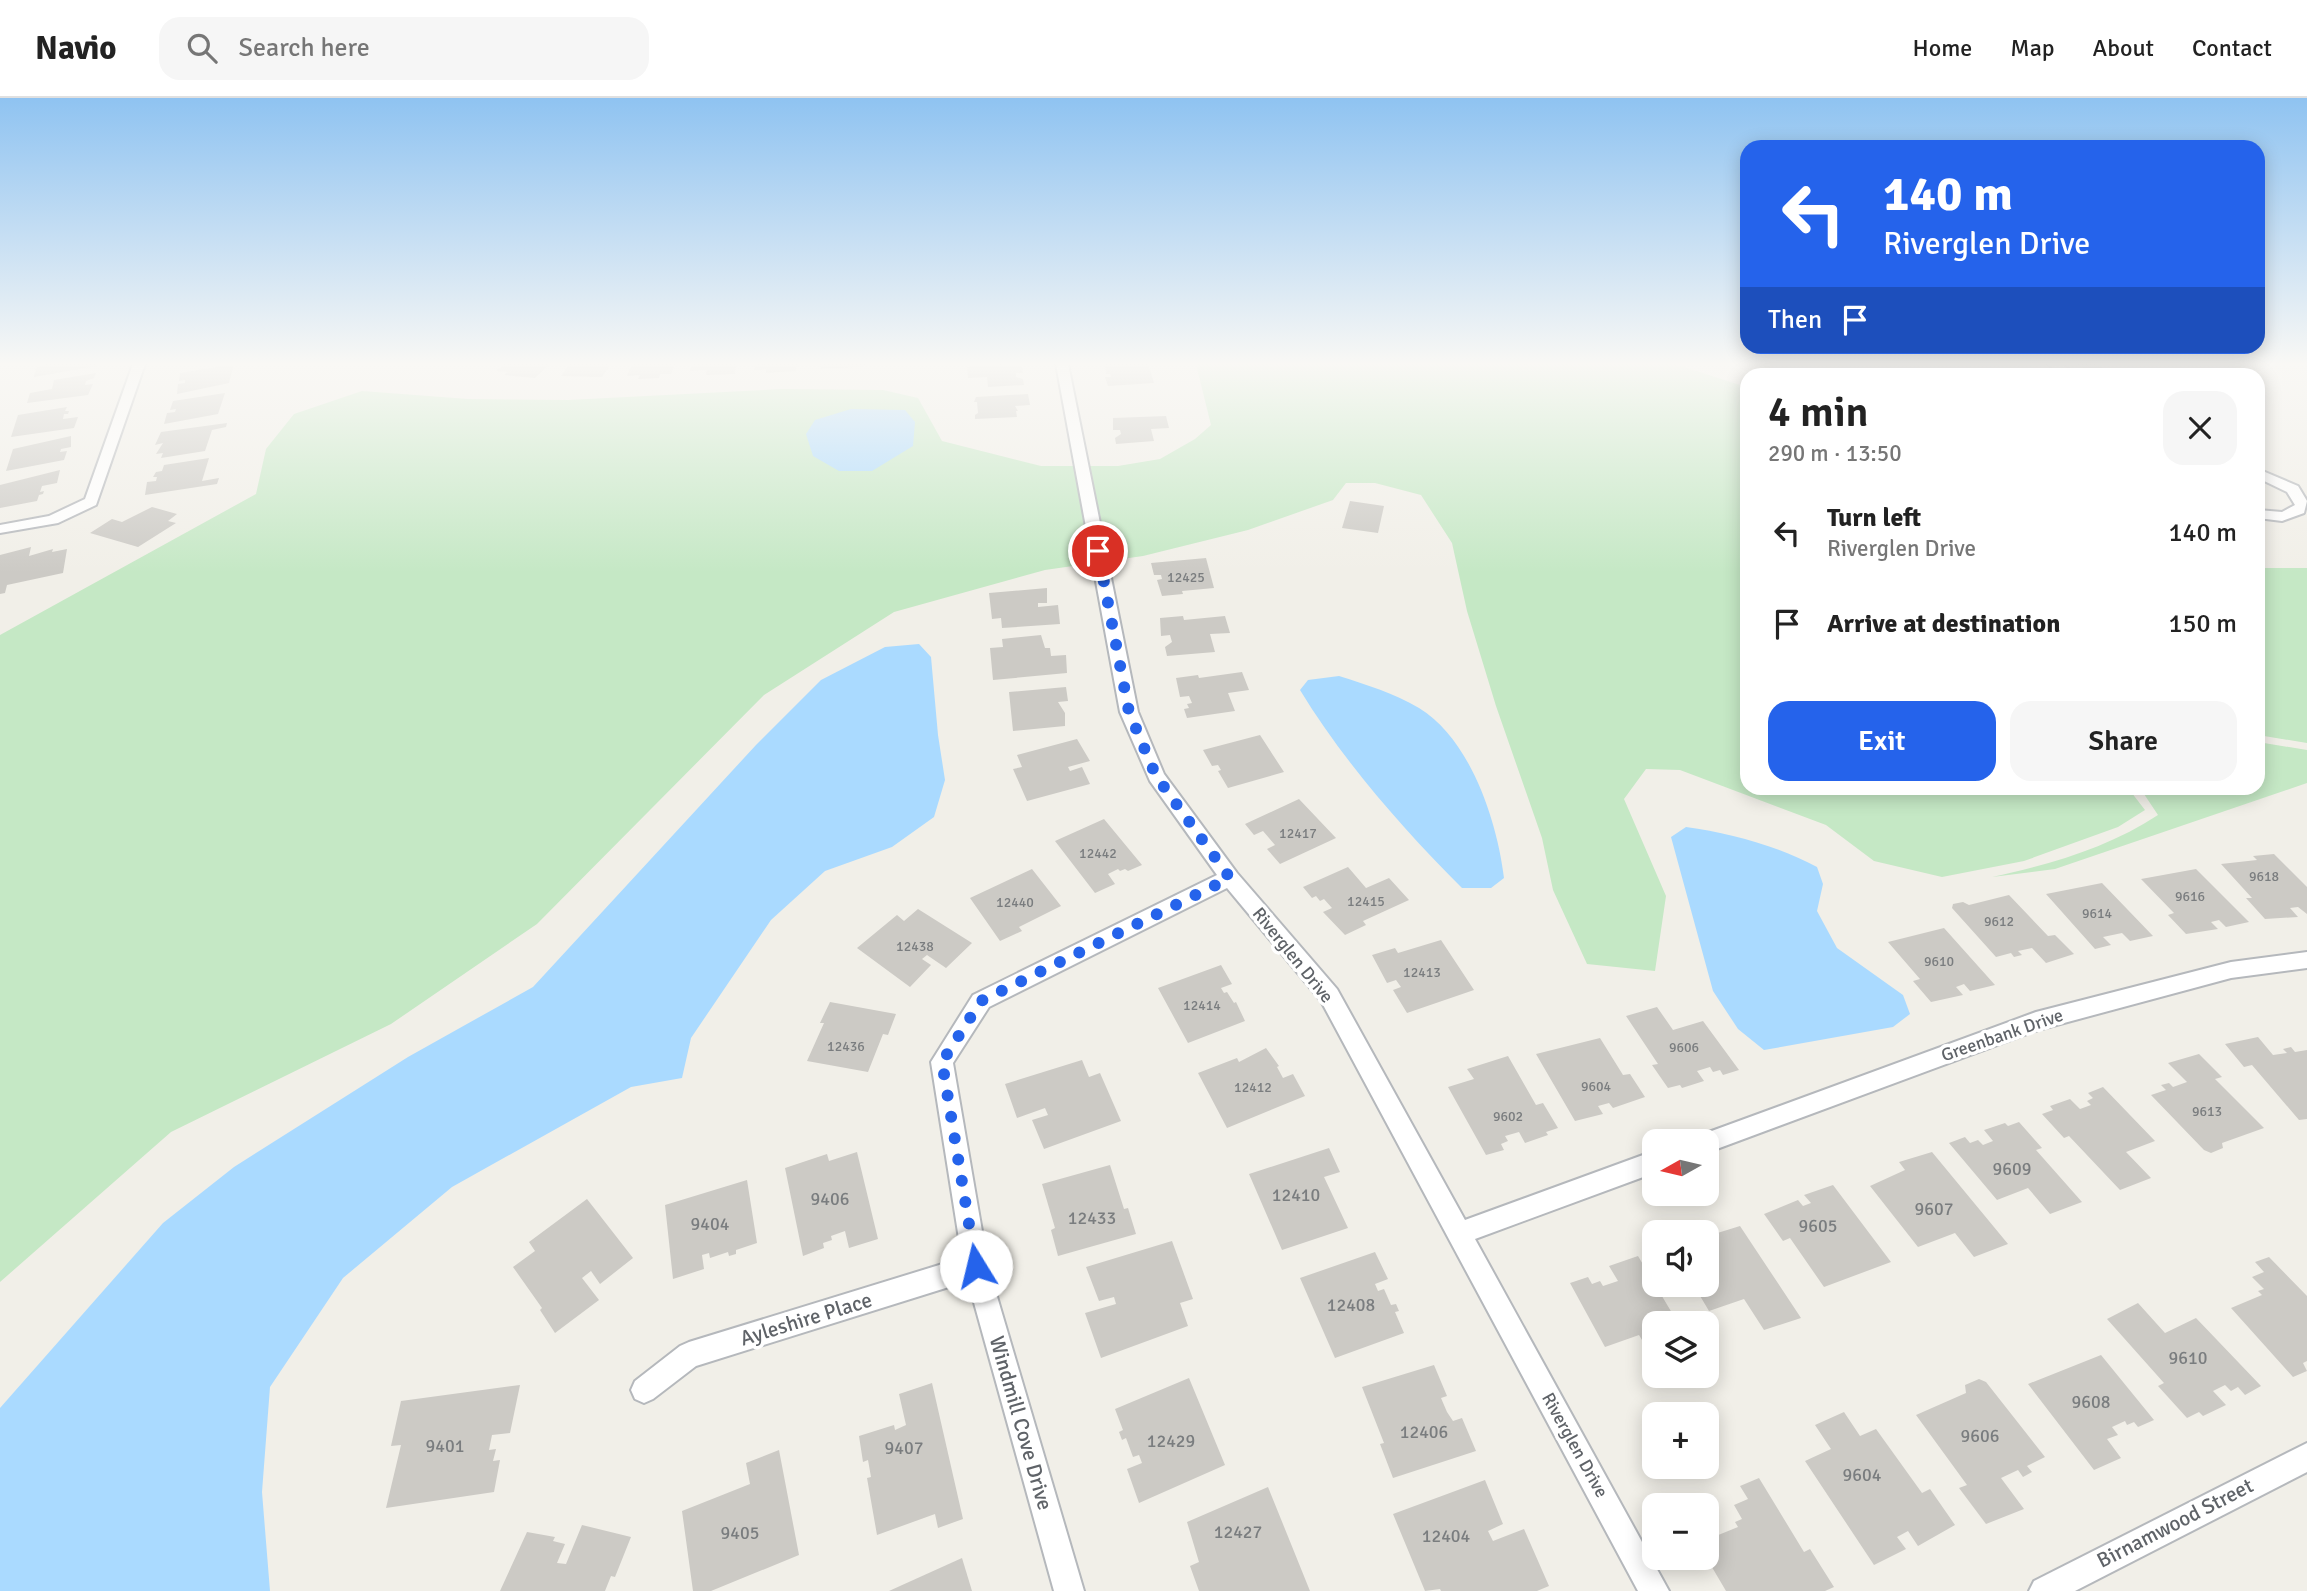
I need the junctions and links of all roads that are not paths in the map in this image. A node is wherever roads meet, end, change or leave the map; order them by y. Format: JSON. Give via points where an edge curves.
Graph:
{"nodes":[{"id":1,"x":115,"y":434,"type":"edge"},
{"id":2,"x":1075,"y":434,"type":"edge"},
{"id":3,"x":2265,"y":476,"type":"edge"},
{"id":4,"x":2300,"y":489,"type":"edge"},
{"id":5,"x":2265,"y":515,"type":"edge"},
{"id":6,"x":0,"y":528,"type":"edge"},
{"id":7,"x":1230,"y":878,"type":"junction"},
{"id":8,"x":2307,"y":960,"type":"edge"},
{"id":9,"x":1719,"y":1138,"type":"edge"},
{"id":10,"x":1642,"y":1166,"type":"edge"},
{"id":11,"x":1459,"y":1234,"type":"junction"},
{"id":12,"x":976,"y":1266,"type":"junction"},
{"id":13,"x":644,"y":1390,"type":"dead end"},
{"id":14,"x":2307,"y":1457,"type":"edge"},
{"id":15,"x":1069,"y":1591,"type":"edge"},
{"id":16,"x":1654,"y":1591,"type":"edge"},
{"id":17,"x":2044,"y":1591,"type":"edge"}],
"edges":[{"from":1,"to":6,"type":"street","via":[[91,502],[53,520]]},
{"from":2,"to":7,"type":"street","name":"Riverglen Drive","via":[[1129,712],[1156,776]]},
{"from":3,"to":4,"type":"street"},
{"from":4,"to":5,"type":"street","via":[[2299,511]]},
{"from":7,"to":11,"type":"street","name":"Riverglen Drive","via":[[1329,995]]},
{"from":7,"to":12,"type":"street","name":"Windmill Cove Drive","via":[[981,1001],[942,1062]]},
{"from":8,"to":9,"type":"street","name":"Greenbank Drive","via":[[2231,970],[2036,1021]]},
{"from":10,"to":11,"type":"street"},
{"from":11,"to":16,"type":"street","name":"Riverglen Drive"},
{"from":12,"to":13,"type":"street","name":"Ayleshire Place","via":[[689,1355]]},
{"from":12,"to":15,"type":"street","name":"Windmill Cove Drive"},
{"from":14,"to":17,"type":"street","name":"Birnamwood Street"}]}
